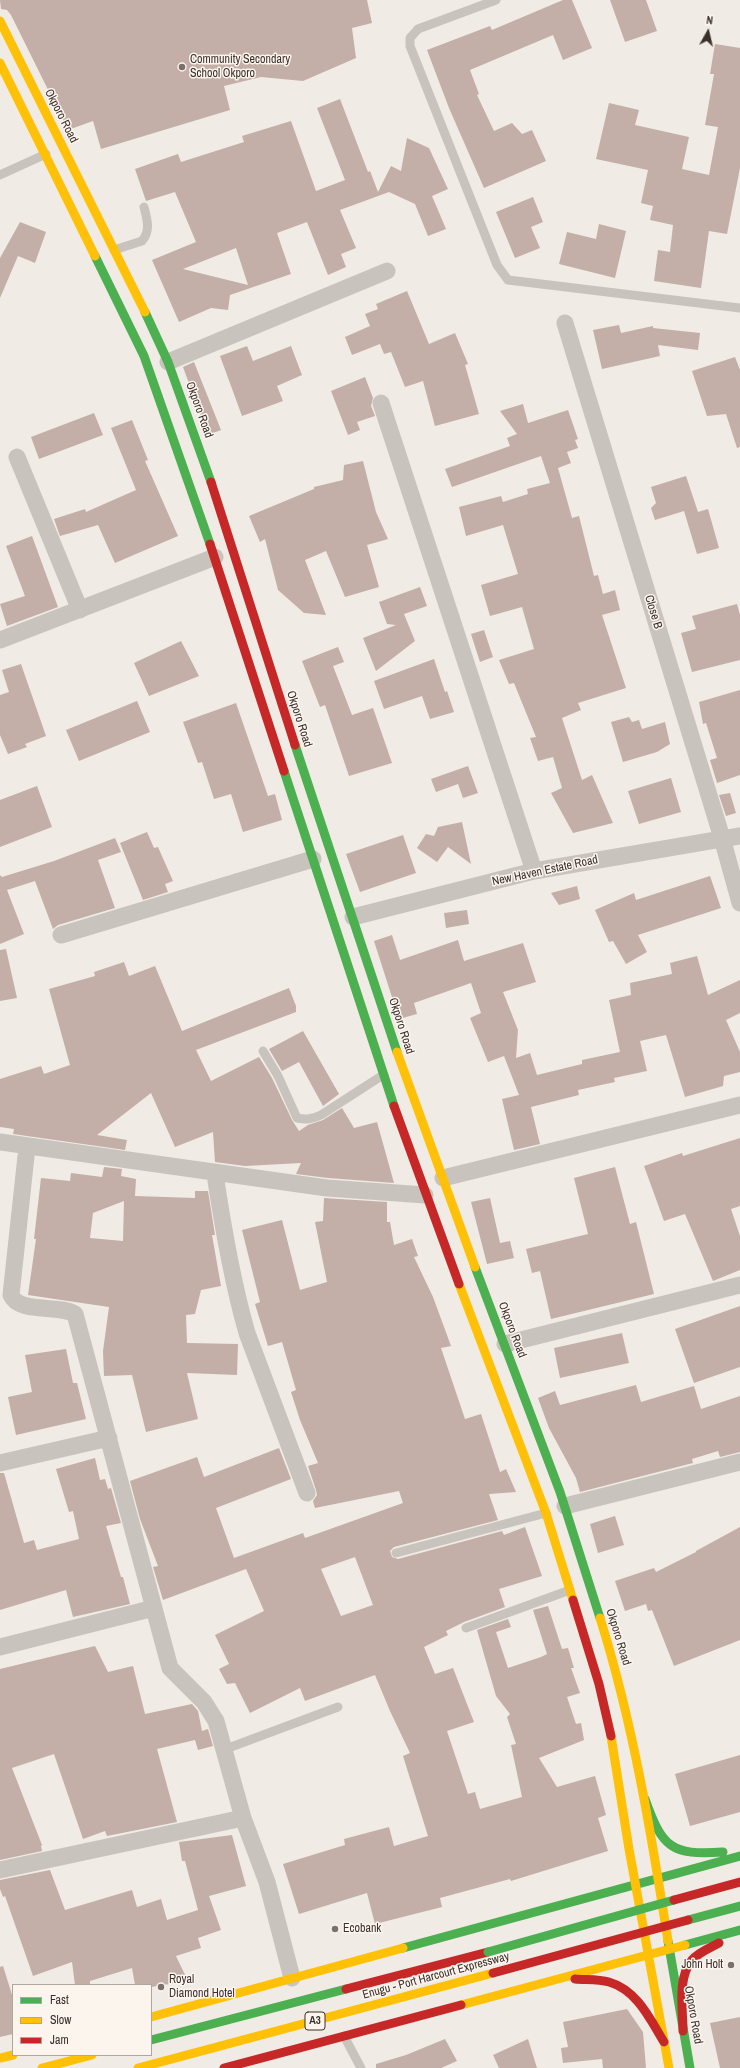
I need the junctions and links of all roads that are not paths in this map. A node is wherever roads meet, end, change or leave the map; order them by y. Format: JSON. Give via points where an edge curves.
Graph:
{"nodes":[{"id":1,"x":496,"y":0,"type":"edge"},
{"id":2,"x":0,"y":21,"type":"edge"},
{"id":3,"x":0,"y":63,"type":"edge"},
{"id":4,"x":46,"y":154,"type":"junction"},
{"id":5,"x":0,"y":175,"type":"edge"},
{"id":6,"x":144,"y":208,"type":"dead end"},
{"id":7,"x":114,"y":250,"type":"junction"},
{"id":8,"x":388,"y":271,"type":"dead end"},
{"id":9,"x":740,"y":308,"type":"edge"},
{"id":10,"x":565,"y":322,"type":"dead end"},
{"id":11,"x":168,"y":362,"type":"junction"},
{"id":12,"x":381,"y":403,"type":"dead end"},
{"id":13,"x":17,"y":457,"type":"dead end"},
{"id":14,"x":215,"y":557,"type":"junction"},
{"id":15,"x":80,"y":610,"type":"junction"},
{"id":16,"x":0,"y":640,"type":"edge"},
{"id":17,"x":740,"y":836,"type":"edge"},
{"id":18,"x":722,"y":838,"type":"junction"},
{"id":19,"x":314,"y":859,"type":"junction"},
{"id":20,"x":534,"y":871,"type":"junction"},
{"id":21,"x":740,"y":903,"type":"edge"},
{"id":22,"x":353,"y":917,"type":"junction"},
{"id":23,"x":61,"y":935,"type":"dead end"},
{"id":24,"x":263,"y":1051,"type":"dead end"},
{"id":25,"x":383,"y":1075,"type":"junction"},
{"id":26,"x":740,"y":1105,"type":"edge"},
{"id":27,"x":0,"y":1142,"type":"edge"},
{"id":28,"x":27,"y":1146,"type":"junction"},
{"id":29,"x":215,"y":1174,"type":"junction"},
{"id":30,"x":442,"y":1178,"type":"junction"},
{"id":31,"x":424,"y":1195,"type":"junction"},
{"id":32,"x":740,"y":1285,"type":"edge"},
{"id":33,"x":505,"y":1344,"type":"junction"},
{"id":34,"x":109,"y":1438,"type":"junction"},
{"id":35,"x":740,"y":1462,"type":"edge"},
{"id":36,"x":0,"y":1463,"type":"edge"},
{"id":37,"x":307,"y":1493,"type":"dead end"},
{"id":38,"x":565,"y":1506,"type":"junction"},
{"id":39,"x":546,"y":1513,"type":"junction"},
{"id":40,"x":396,"y":1553,"type":"dead end"},
{"id":41,"x":570,"y":1590,"type":"junction"},
{"id":42,"x":154,"y":1608,"type":"junction"},
{"id":43,"x":466,"y":1628,"type":"dead end"},
{"id":44,"x":0,"y":1647,"type":"edge"},
{"id":45,"x":338,"y":1707,"type":"dead end"},
{"id":46,"x":223,"y":1750,"type":"junction"},
{"id":47,"x":645,"y":1799,"type":"junction"},
{"id":48,"x":243,"y":1818,"type":"junction"},
{"id":49,"x":740,"y":1850,"type":"edge"},
{"id":50,"x":740,"y":1856,"type":"edge"},
{"id":51,"x":0,"y":1870,"type":"edge"},
{"id":52,"x":659,"y":1878,"type":"junction"},
{"id":53,"x":740,"y":1882,"type":"edge"},
{"id":54,"x":635,"y":1884,"type":"junction"},
{"id":55,"x":740,"y":1906,"type":"edge"},
{"id":56,"x":740,"y":1930,"type":"edge"},
{"id":57,"x":740,"y":1933,"type":"edge"},
{"id":58,"x":669,"y":1949,"type":"junction"},
{"id":59,"x":648,"y":1954,"type":"junction"},
{"id":60,"x":292,"y":1978,"type":"junction"},
{"id":61,"x":562,"y":1978,"type":"junction"},
{"id":62,"x":152,"y":2017,"type":"edge"},
{"id":63,"x":683,"y":2031,"type":"junction"},
{"id":64,"x":344,"y":2036,"type":"junction"},
{"id":65,"x":152,"y":2040,"type":"edge"},
{"id":66,"x":664,"y":2042,"type":"junction"},
{"id":67,"x":12,"y":2055,"type":"edge"},
{"id":68,"x":88,"y":2056,"type":"edge"},
{"id":69,"x":0,"y":2058,"type":"edge"},
{"id":70,"x":42,"y":2068,"type":"edge"},
{"id":71,"x":138,"y":2068,"type":"edge"},
{"id":72,"x":224,"y":2068,"type":"edge"},
{"id":73,"x":361,"y":2068,"type":"edge"},
{"id":74,"x":669,"y":2068,"type":"edge"},
{"id":75,"x":690,"y":2068,"type":"edge"}],
"edges":[{"from":1,"to":9,"type":"lane","via":[[418,29],[410,38],[410,46],[496,265],[508,280]]},
{"from":2,"to":7,"type":"main road","name":"Okporo Road"},
{"from":3,"to":4,"type":"main road"},
{"from":4,"to":5,"type":"lane"},
{"from":4,"to":14,"type":"main road","via":[[144,356]]},
{"from":6,"to":7,"type":"lane","via":[[148,219],[145,238]]},
{"from":7,"to":11,"type":"main road","name":"Okporo Road"},
{"from":8,"to":11,"type":"street"},
{"from":10,"to":18,"type":"street","name":"Close B"},
{"from":11,"to":22,"type":"main road","name":"Okporo Road","via":[[198,442]]},
{"from":12,"to":20,"type":"street"},
{"from":13,"to":15,"type":"street"},
{"from":14,"to":15,"type":"street"},
{"from":14,"to":19,"type":"main road"},
{"from":15,"to":16,"type":"street"},
{"from":17,"to":18,"type":"street","name":"New Haven Estate Road"},
{"from":18,"to":20,"type":"street","name":"New Haven Estate Road"},
{"from":18,"to":21,"type":"street","name":"Close B"},
{"from":19,"to":23,"type":"street"},
{"from":19,"to":25,"type":"main road"},
{"from":20,"to":22,"type":"street","name":"New Haven Estate Road"},
{"from":22,"to":30,"type":"main road","name":"Okporo Road","via":[[397,1053]]},
{"from":24,"to":25,"type":"lane","via":[[297,1118],[305,1120],[321,1115]]},
{"from":25,"to":31,"type":"main road"},
{"from":26,"to":30,"type":"street"},
{"from":27,"to":28,"type":"street"},
{"from":28,"to":29,"type":"street"},
{"from":28,"to":34,"type":"street","via":[[11,1295],[22,1306],[68,1310],[74,1314]]},
{"from":29,"to":31,"type":"street","via":[[327,1188]]},
{"from":29,"to":37,"type":"street","via":[[226,1245],[240,1307]]},
{"from":30,"to":33,"type":"main road","name":"Okporo Road"},
{"from":31,"to":39,"type":"main road"},
{"from":32,"to":33,"type":"street"},
{"from":33,"to":38,"type":"main road","name":"Okporo Road"},
{"from":34,"to":36,"type":"street"},
{"from":34,"to":42,"type":"street"},
{"from":35,"to":38,"type":"street"},
{"from":38,"to":47,"type":"main road","name":"Okporo Road","via":[[617,1677]]},
{"from":39,"to":40,"type":"lane"},
{"from":39,"to":41,"type":"main road"},
{"from":41,"to":43,"type":"lane"},
{"from":41,"to":54,"type":"main road","via":[[599,1684],[610,1732]]},
{"from":42,"to":44,"type":"street"},
{"from":42,"to":46,"type":"street","via":[[170,1668],[204,1702],[216,1721]]},
{"from":45,"to":46,"type":"lane"},
{"from":46,"to":48,"type":"street"},
{"from":47,"to":49,"type":"main road","via":[[655,1828],[668,1845],[682,1852],[712,1853]]},
{"from":47,"to":52,"type":"main road","name":"Okporo Road"},
{"from":48,"to":51,"type":"street"},
{"from":48,"to":60,"type":"street","via":[[267,1882]]},
{"from":50,"to":52,"type":"main road"},
{"from":52,"to":54,"type":"main road"},
{"from":52,"to":58,"type":"main road","name":"Okporo Road"},
{"from":53,"to":65,"type":"main road","name":"Enugu - Port Harcourt Expressway","number":"A3","bridge":true,"via":[[488,1952]]},
{"from":54,"to":59,"type":"main road"},
{"from":54,"to":60,"type":"main road"},
{"from":55,"to":71,"type":"main road","name":"Enugu - Port Harcourt Expressway","number":"A3","bridge":true},
{"from":56,"to":58,"type":"main road"},
{"from":57,"to":63,"type":"main road","via":[[702,1952],[686,1969]]},
{"from":58,"to":59,"type":"main road"},
{"from":58,"to":63,"type":"main road","name":"Okporo Road"},
{"from":59,"to":61,"type":"main road"},
{"from":59,"to":66,"type":"main road"},
{"from":60,"to":62,"type":"main road"},
{"from":61,"to":64,"type":"main road"},
{"from":61,"to":66,"type":"main road","via":[[601,1981],[615,1984],[628,1991]]},
{"from":63,"to":75,"type":"main road","name":"Okporo Road"},
{"from":64,"to":72,"type":"main road"},
{"from":64,"to":73,"type":"lane"},
{"from":66,"to":74,"type":"main road"},
{"from":67,"to":69,"type":"main road"},
{"from":68,"to":70,"type":"main road"}]}
